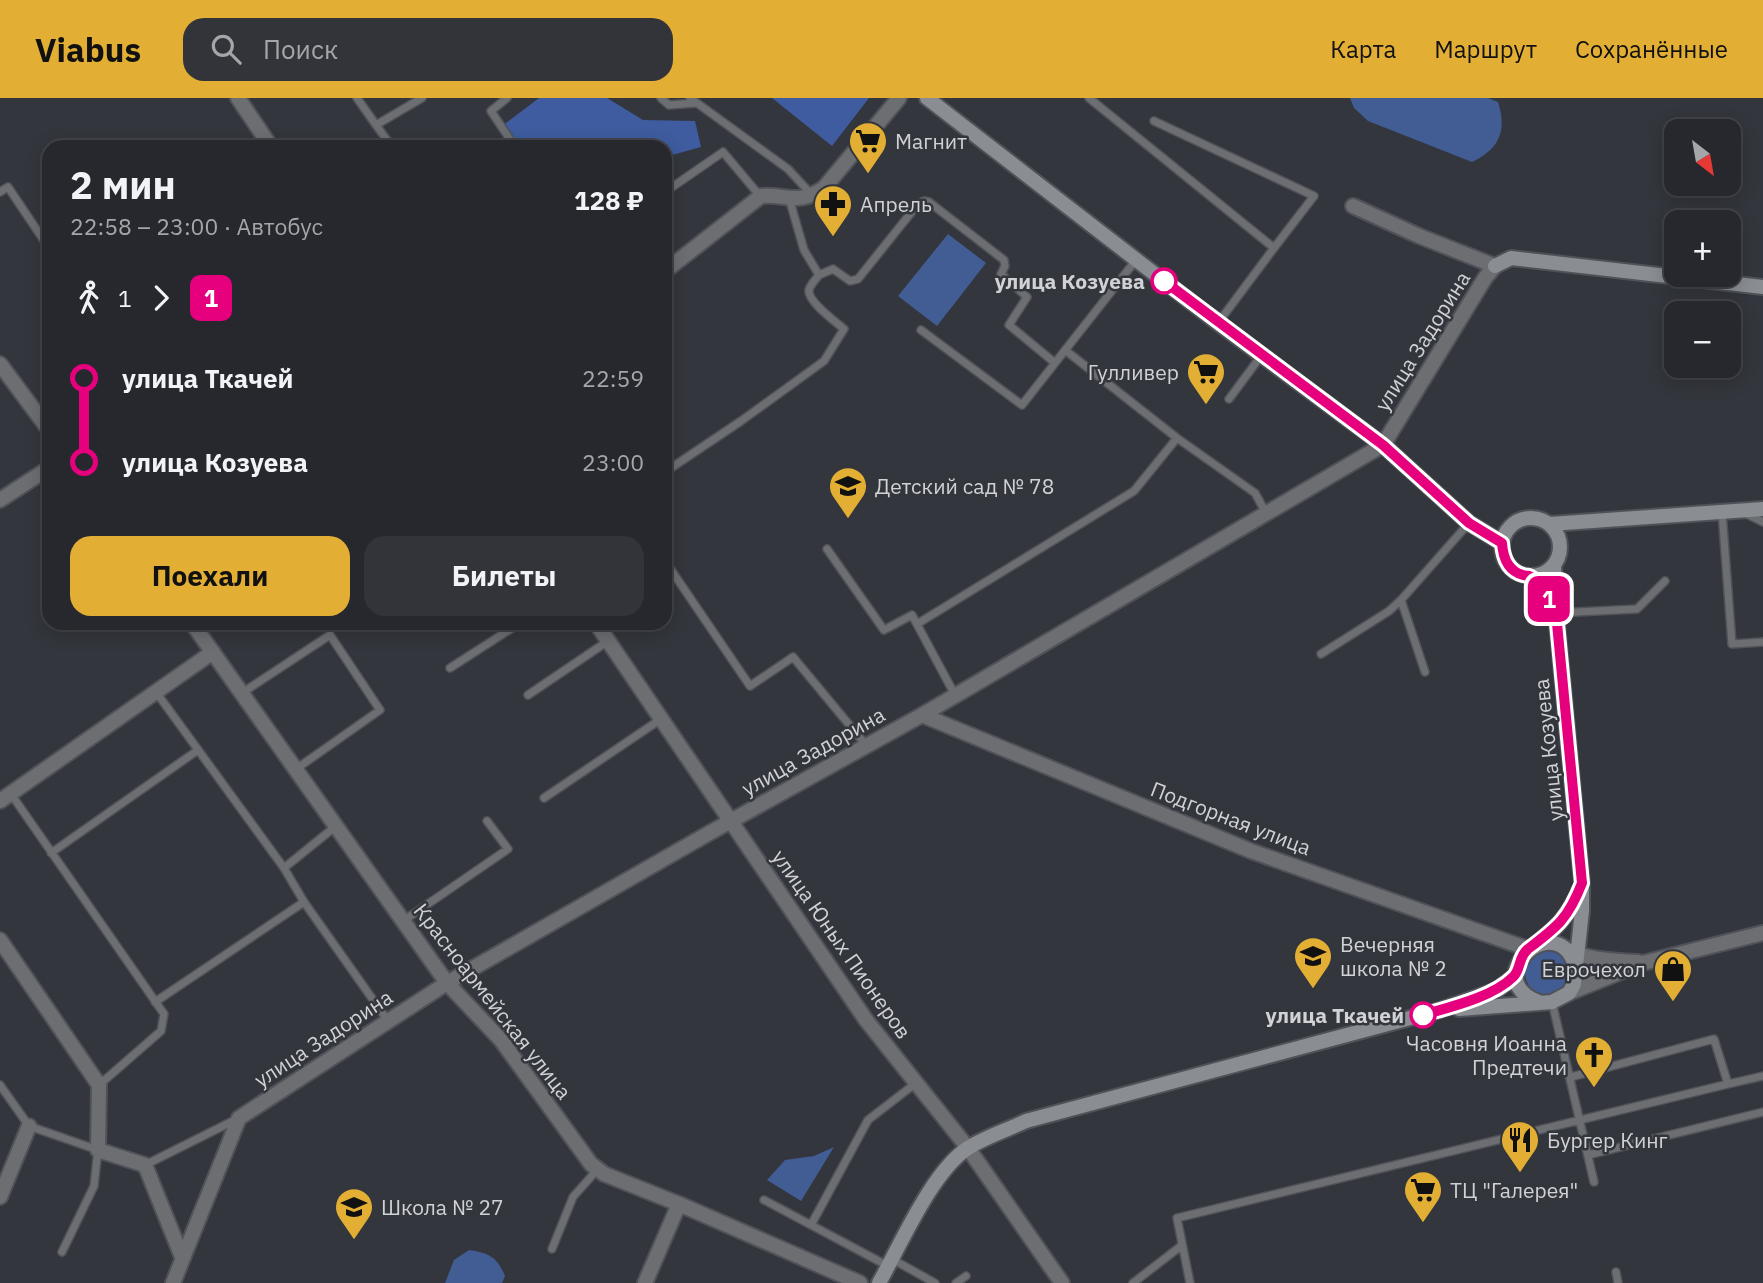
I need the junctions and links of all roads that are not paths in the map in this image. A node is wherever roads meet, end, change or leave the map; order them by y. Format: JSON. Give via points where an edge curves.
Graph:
{"nodes":[{"id":1,"x":238,"y":98,"type":"edge"},
{"id":2,"x":357,"y":98,"type":"edge"},
{"id":3,"x":422,"y":98,"type":"edge"},
{"id":4,"x":507,"y":98,"type":"edge"},
{"id":5,"x":661,"y":98,"type":"edge"},
{"id":6,"x":899,"y":98,"type":"edge"},
{"id":7,"x":927,"y":98,"type":"edge"},
{"id":8,"x":1089,"y":98,"type":"edge"},
{"id":9,"x":694,"y":101,"type":"edge"},
{"id":10,"x":1154,"y":121,"type":"dead end"},
{"id":11,"x":376,"y":125,"type":"junction"},
{"id":12,"x":266,"y":140,"type":"edge"},
{"id":13,"x":387,"y":140,"type":"edge"},
{"id":14,"x":510,"y":140,"type":"edge"},
{"id":15,"x":672,"y":187,"type":"edge"},
{"id":16,"x":0,"y":192,"type":"edge"},
{"id":17,"x":761,"y":196,"type":"junction"},
{"id":18,"x":812,"y":196,"type":"junction"},
{"id":19,"x":789,"y":198,"type":"junction"},
{"id":20,"x":1353,"y":205,"type":"dead end"},
{"id":21,"x":42,"y":238,"type":"edge"},
{"id":22,"x":1274,"y":248,"type":"junction"},
{"id":23,"x":1136,"y":260,"type":"junction"},
{"id":24,"x":1495,"y":265,"type":"junction"},
{"id":25,"x":672,"y":266,"type":"edge"},
{"id":26,"x":819,"y":275,"type":"junction"},
{"id":27,"x":1763,"y":288,"type":"edge"},
{"id":28,"x":1218,"y":323,"type":"junction"},
{"id":29,"x":921,"y":330,"type":"dead end"},
{"id":30,"x":1065,"y":350,"type":"junction"},
{"id":31,"x":1262,"y":355,"type":"junction"},
{"id":32,"x":1055,"y":363,"type":"junction"},
{"id":33,"x":0,"y":365,"type":"edge"},
{"id":34,"x":1229,"y":399,"type":"dead end"},
{"id":35,"x":42,"y":421,"type":"edge"},
{"id":36,"x":1177,"y":438,"type":"junction"},
{"id":37,"x":1383,"y":445,"type":"junction"},
{"id":38,"x":672,"y":466,"type":"edge"},
{"id":39,"x":42,"y":473,"type":"edge"},
{"id":40,"x":0,"y":500,"type":"edge"},
{"id":41,"x":1763,"y":509,"type":"edge"},
{"id":42,"x":1741,"y":511,"type":"junction"},
{"id":43,"x":1722,"y":512,"type":"junction"},
{"id":44,"x":1266,"y":513,"type":"junction"},
{"id":45,"x":1586,"y":522,"type":"junction"},
{"id":46,"x":1763,"y":522,"type":"edge"},
{"id":47,"x":1469,"y":523,"type":"junction"},
{"id":48,"x":1550,"y":524,"type":"junction"},
{"id":49,"x":1502,"y":543,"type":"junction"},
{"id":50,"x":827,"y":549,"type":"dead end"},
{"id":51,"x":1560,"y":549,"type":"junction"},
{"id":52,"x":1553,"y":566,"type":"junction"},
{"id":53,"x":672,"y":571,"type":"edge"},
{"id":54,"x":1531,"y":576,"type":"junction"},
{"id":55,"x":1665,"y":580,"type":"dead end"},
{"id":56,"x":1401,"y":600,"type":"junction"},
{"id":57,"x":1556,"y":613,"type":"junction"},
{"id":58,"x":917,"y":624,"type":"junction"},
{"id":59,"x":198,"y":630,"type":"edge"},
{"id":60,"x":509,"y":630,"type":"edge"},
{"id":61,"x":601,"y":630,"type":"edge"},
{"id":62,"x":609,"y":641,"type":"junction"},
{"id":63,"x":1763,"y":642,"type":"edge"},
{"id":64,"x":213,"y":652,"type":"junction"},
{"id":65,"x":1321,"y":654,"type":"dead end"},
{"id":66,"x":450,"y":668,"type":"dead end"},
{"id":67,"x":1424,"y":672,"type":"dead end"},
{"id":68,"x":156,"y":692,"type":"junction"},
{"id":69,"x":242,"y":693,"type":"junction"},
{"id":70,"x":528,"y":695,"type":"dead end"},
{"id":71,"x":955,"y":696,"type":"junction"},
{"id":72,"x":922,"y":715,"type":"junction"},
{"id":73,"x":662,"y":719,"type":"junction"},
{"id":74,"x":867,"y":746,"type":"junction"},
{"id":75,"x":198,"y":750,"type":"junction"},
{"id":76,"x":296,"y":769,"type":"junction"},
{"id":77,"x":5,"y":797,"type":"edge"},
{"id":78,"x":544,"y":798,"type":"dead end"},
{"id":79,"x":731,"y":820,"type":"junction"},
{"id":80,"x":487,"y":821,"type":"dead end"},
{"id":81,"x":337,"y":826,"type":"junction"},
{"id":82,"x":51,"y":853,"type":"junction"},
{"id":83,"x":284,"y":868,"type":"junction"},
{"id":84,"x":1582,"y":883,"type":"junction"},
{"id":85,"x":304,"y":902,"type":"junction"},
{"id":86,"x":403,"y":921,"type":"junction"},
{"id":87,"x":1763,"y":933,"type":"edge"},
{"id":88,"x":0,"y":940,"type":"edge"},
{"id":89,"x":1562,"y":947,"type":"junction"},
{"id":90,"x":1532,"y":948,"type":"junction"},
{"id":91,"x":1578,"y":955,"type":"junction"},
{"id":92,"x":1643,"y":962,"type":"junction"},
{"id":93,"x":1577,"y":972,"type":"junction"},
{"id":94,"x":1516,"y":975,"type":"junction"},
{"id":95,"x":447,"y":983,"type":"junction"},
{"id":96,"x":1569,"y":993,"type":"junction"},
{"id":97,"x":155,"y":1002,"type":"junction"},
{"id":98,"x":1546,"y":1002,"type":"junction"},
{"id":99,"x":1440,"y":1010,"type":"junction"},
{"id":100,"x":388,"y":1021,"type":"junction"},
{"id":101,"x":1763,"y":1076,"type":"edge"},
{"id":102,"x":1571,"y":1077,"type":"junction"},
{"id":103,"x":916,"y":1083,"type":"junction"},
{"id":104,"x":1728,"y":1084,"type":"junction"},
{"id":105,"x":0,"y":1085,"type":"edge"},
{"id":106,"x":99,"y":1085,"type":"junction"},
{"id":107,"x":1763,"y":1112,"type":"edge"},
{"id":108,"x":239,"y":1118,"type":"junction"},
{"id":109,"x":1581,"y":1121,"type":"junction"},
{"id":110,"x":29,"y":1126,"type":"junction"},
{"id":111,"x":968,"y":1148,"type":"junction"},
{"id":112,"x":98,"y":1150,"type":"junction"},
{"id":113,"x":1588,"y":1155,"type":"junction"},
{"id":114,"x":145,"y":1165,"type":"junction"},
{"id":115,"x":597,"y":1170,"type":"junction"},
{"id":116,"x":1594,"y":1182,"type":"dead end"},
{"id":117,"x":0,"y":1197,"type":"edge"},
{"id":118,"x":764,"y":1200,"type":"dead end"},
{"id":119,"x":679,"y":1204,"type":"junction"},
{"id":120,"x":811,"y":1225,"type":"junction"},
{"id":121,"x":1181,"y":1246,"type":"junction"},
{"id":122,"x":552,"y":1249,"type":"dead end"},
{"id":123,"x":62,"y":1252,"type":"dead end"},
{"id":124,"x":182,"y":1257,"type":"junction"},
{"id":125,"x":890,"y":1263,"type":"junction"},
{"id":126,"x":1616,"y":1272,"type":"dead end"},
{"id":127,"x":966,"y":1276,"type":"dead end"},
{"id":128,"x":173,"y":1283,"type":"edge"},
{"id":129,"x":645,"y":1283,"type":"edge"},
{"id":130,"x":860,"y":1283,"type":"edge"},
{"id":131,"x":880,"y":1283,"type":"edge"},
{"id":132,"x":935,"y":1283,"type":"edge"},
{"id":133,"x":956,"y":1283,"type":"edge"},
{"id":134,"x":1062,"y":1283,"type":"edge"},
{"id":135,"x":1133,"y":1283,"type":"edge"},
{"id":136,"x":1190,"y":1283,"type":"edge"},
{"id":137,"x":1618,"y":1283,"type":"edge"}],
"edges":[{"from":1,"to":12,"type":"street"},
{"from":2,"to":11,"type":"lane"},
{"from":3,"to":11,"type":"lane"},
{"from":4,"to":14,"type":"lane","via":[[491,111]]},
{"from":5,"to":9,"type":"lane","via":[[669,105]]},
{"from":6,"to":18,"type":"street","via":[[824,188]]},
{"from":7,"to":23,"type":"street"},
{"from":8,"to":22,"type":"lane"},
{"from":9,"to":18,"type":"lane","via":[[788,169]]},
{"from":10,"to":22,"type":"lane","via":[[1314,196]]},
{"from":11,"to":13,"type":"lane"},
{"from":15,"to":17,"type":"lane","via":[[723,152]]},
{"from":16,"to":21,"type":"lane","via":[[8,187]]},
{"from":17,"to":19,"type":"street"},
{"from":17,"to":25,"type":"street"},
{"from":18,"to":19,"type":"street"},
{"from":19,"to":26,"type":"lane","via":[[804,250]]},
{"from":20,"to":24,"type":"street"},
{"from":22,"to":28,"type":"lane"},
{"from":23,"to":28,"type":"street"},
{"from":23,"to":30,"type":"lane"},
{"from":24,"to":27,"type":"street","via":[[1511,258]]},
{"from":24,"to":37,"type":"street","name":"улица Задорина"},
{"from":26,"to":32,"type":"lane","via":[[833,269],[850,281],[858,279],[918,204],[929,202],[1004,260],[1001,274],[1027,297],[1009,325]]},
{"from":26,"to":38,"type":"lane","via":[[808,294],[844,329],[824,361]]},
{"from":28,"to":31,"type":"street"},
{"from":29,"to":32,"type":"lane","via":[[1022,405]]},
{"from":30,"to":32,"type":"lane"},
{"from":30,"to":36,"type":"lane"},
{"from":31,"to":34,"type":"lane"},
{"from":31,"to":37,"type":"street"},
{"from":33,"to":35,"type":"street"},
{"from":36,"to":44,"type":"lane","via":[[1255,493]]},
{"from":36,"to":58,"type":"lane","via":[[1134,491]]},
{"from":37,"to":44,"type":"street","name":"улица Задорина"},
{"from":37,"to":47,"type":"street"},
{"from":39,"to":40,"type":"street"},
{"from":41,"to":42,"type":"street"},
{"from":42,"to":43,"type":"street"},
{"from":42,"to":46,"type":"lane"},
{"from":43,"to":45,"type":"street"},
{"from":43,"to":63,"type":"lane","via":[[1732,644]]},
{"from":44,"to":71,"type":"street","name":"улица Задорина"},
{"from":45,"to":48,"type":"street"},
{"from":45,"to":51,"type":"street"},
{"from":47,"to":49,"type":"street"},
{"from":47,"to":56,"type":"lane"},
{"from":48,"to":49,"type":"street","via":[[1526,518],[1514,524]]},
{"from":48,"to":51,"type":"street"},
{"from":49,"to":54,"type":"street","name":"улица Козуева","via":[[1512,569]]},
{"from":50,"to":58,"type":"lane","via":[[884,630],[912,615]]},
{"from":51,"to":52,"type":"street"},
{"from":52,"to":54,"type":"street"},
{"from":52,"to":57,"type":"street","name":"улица Козуева"},
{"from":53,"to":74,"type":"lane","via":[[750,686],[793,657]]},
{"from":54,"to":57,"type":"street","name":"улица Козуева"},
{"from":55,"to":57,"type":"lane","via":[[1637,609]]},
{"from":56,"to":65,"type":"lane"},
{"from":56,"to":67,"type":"lane"},
{"from":57,"to":84,"type":"street","name":"улица Козуева"},
{"from":58,"to":71,"type":"lane"},
{"from":59,"to":64,"type":"street","name":"Красноармейская улица"},
{"from":60,"to":66,"type":"lane"},
{"from":61,"to":62,"type":"street","name":"улица Юных Пионеров"},
{"from":62,"to":70,"type":"lane"},
{"from":62,"to":73,"type":"street","name":"улица Юных Пионеров"},
{"from":64,"to":68,"type":"street"},
{"from":64,"to":69,"type":"street","name":"Красноармейская улица"},
{"from":68,"to":75,"type":"lane"},
{"from":68,"to":77,"type":"street"},
{"from":69,"to":76,"type":"street","name":"Красноармейская улица"},
{"from":69,"to":76,"type":"lane","via":[[330,635],[380,710]]},
{"from":71,"to":72,"type":"street","name":"улица Задорина"},
{"from":72,"to":74,"type":"street","name":"улица Задорина"},
{"from":72,"to":90,"type":"street","name":"Подгорная улица","via":[[1251,851]]},
{"from":73,"to":78,"type":"lane"},
{"from":73,"to":79,"type":"street","name":"улица Юных Пионеров"},
{"from":74,"to":79,"type":"street","name":"улица Задорина"},
{"from":75,"to":82,"type":"lane"},
{"from":75,"to":83,"type":"lane"},
{"from":76,"to":81,"type":"street","name":"Красноармейская улица"},
{"from":77,"to":82,"type":"lane"},
{"from":79,"to":95,"type":"street","name":"улица Задорина"},
{"from":79,"to":103,"type":"street","name":"улица Юных Пионеров","via":[[866,1020]]},
{"from":80,"to":86,"type":"lane","via":[[508,849]]},
{"from":81,"to":83,"type":"lane"},
{"from":81,"to":86,"type":"street","name":"Красноармейская улица"},
{"from":82,"to":97,"type":"lane"},
{"from":83,"to":85,"type":"lane"},
{"from":84,"to":90,"type":"street","via":[[1562,922]]},
{"from":84,"to":91,"type":"street","name":"улица Козуева"},
{"from":85,"to":97,"type":"lane"},
{"from":85,"to":100,"type":"lane"},
{"from":86,"to":95,"type":"street","name":"Красноармейская улица"},
{"from":87,"to":92,"type":"street"},
{"from":88,"to":106,"type":"street"},
{"from":89,"to":90,"type":"street"},
{"from":89,"to":91,"type":"street"},
{"from":89,"to":93,"type":"street"},
{"from":90,"to":94,"type":"street","via":[[1521,957]]},
{"from":91,"to":92,"type":"street"},
{"from":91,"to":93,"type":"street","name":"улица Козуева"},
{"from":92,"to":96,"type":"street"},
{"from":93,"to":96,"type":"street"},
{"from":94,"to":98,"type":"street","via":[[1523,992]]},
{"from":94,"to":99,"type":"street","via":[[1497,990]]},
{"from":95,"to":100,"type":"street","name":"улица Задорина"},
{"from":95,"to":115,"type":"street","name":"Красноармейская улица","via":[[501,1040]]},
{"from":96,"to":98,"type":"street"},
{"from":97,"to":106,"type":"lane","via":[[164,1014],[161,1031]]},
{"from":98,"to":99,"type":"street"},
{"from":98,"to":102,"type":"lane"},
{"from":99,"to":111,"type":"street","via":[[1026,1121]]},
{"from":100,"to":108,"type":"street","name":"улица Задорина"},
{"from":101,"to":104,"type":"lane"},
{"from":102,"to":104,"type":"lane","via":[[1714,1039]]},
{"from":102,"to":109,"type":"lane"},
{"from":103,"to":111,"type":"street","name":"улица Юных Пионеров"},
{"from":103,"to":120,"type":"lane","via":[[868,1120]]},
{"from":104,"to":109,"type":"lane"},
{"from":105,"to":110,"type":"lane"},
{"from":106,"to":112,"type":"street"},
{"from":107,"to":113,"type":"lane"},
{"from":108,"to":114,"type":"lane"},
{"from":108,"to":124,"type":"street"},
{"from":109,"to":113,"type":"lane"},
{"from":109,"to":121,"type":"lane","via":[[1177,1218]]},
{"from":110,"to":112,"type":"lane"},
{"from":110,"to":117,"type":"street"},
{"from":111,"to":125,"type":"street","via":[[937,1180]]},
{"from":111,"to":134,"type":"street","name":"улица Юных Пионеров"},
{"from":112,"to":114,"type":"street"},
{"from":112,"to":123,"type":"lane","via":[[94,1186]]},
{"from":113,"to":116,"type":"lane"},
{"from":114,"to":124,"type":"street"},
{"from":115,"to":119,"type":"street"},
{"from":115,"to":122,"type":"lane","via":[[573,1196]]},
{"from":118,"to":120,"type":"lane"},
{"from":119,"to":129,"type":"street"},
{"from":119,"to":130,"type":"street"},
{"from":120,"to":125,"type":"lane"},
{"from":121,"to":135,"type":"lane"},
{"from":121,"to":136,"type":"lane"},
{"from":124,"to":128,"type":"street"},
{"from":125,"to":131,"type":"street"},
{"from":125,"to":132,"type":"lane"},
{"from":126,"to":137,"type":"lane"},
{"from":127,"to":133,"type":"lane"}]}
